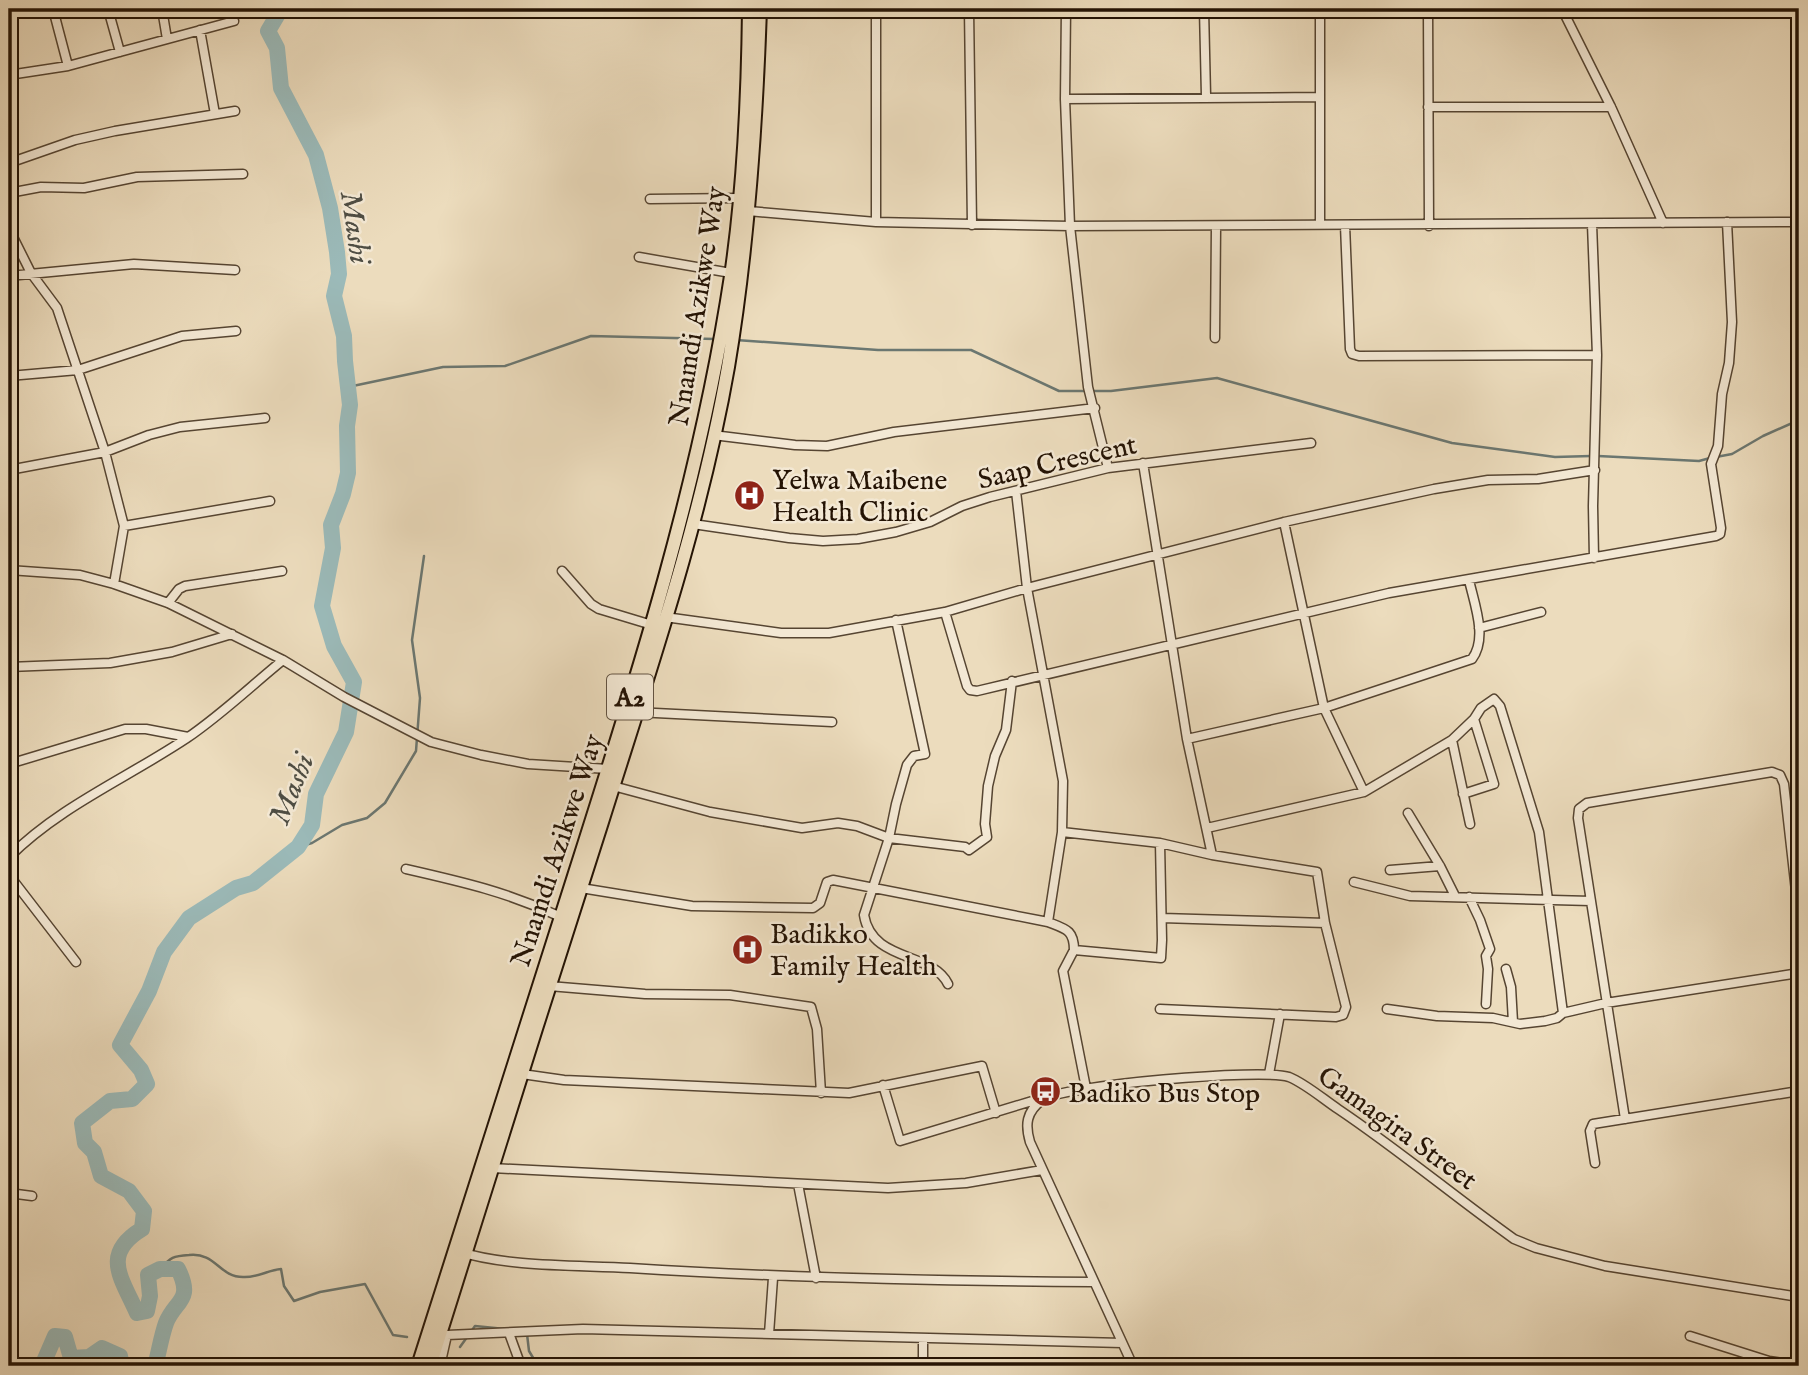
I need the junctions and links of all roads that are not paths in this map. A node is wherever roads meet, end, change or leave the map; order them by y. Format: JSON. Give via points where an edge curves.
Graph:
{"nodes":[{"id":1,"x":52,"y":9,"type":"edge"},
{"id":2,"x":108,"y":9,"type":"edge"},
{"id":3,"x":162,"y":9,"type":"edge"},
{"id":4,"x":749,"y":9,"type":"edge"},
{"id":5,"x":760,"y":9,"type":"edge"},
{"id":6,"x":876,"y":9,"type":"edge"},
{"id":7,"x":969,"y":9,"type":"edge"},
{"id":8,"x":1066,"y":9,"type":"edge"},
{"id":9,"x":1204,"y":9,"type":"edge"},
{"id":10,"x":1320,"y":9,"type":"edge"},
{"id":11,"x":1428,"y":9,"type":"edge"},
{"id":12,"x":1562,"y":9,"type":"edge"},
{"id":13,"x":1735,"y":9,"type":"edge"},
{"id":14,"x":1609,"y":11,"type":"dead end"},
{"id":15,"x":234,"y":21,"type":"dead end"},
{"id":16,"x":200,"y":30,"type":"junction"},
{"id":17,"x":167,"y":39,"type":"junction"},
{"id":18,"x":120,"y":52,"type":"junction"},
{"id":19,"x":68,"y":66,"type":"junction"},
{"id":20,"x":9,"y":75,"type":"edge"},
{"id":21,"x":1206,"y":96,"type":"junction"},
{"id":22,"x":1320,"y":97,"type":"junction"},
{"id":23,"x":1065,"y":99,"type":"junction"},
{"id":24,"x":1428,"y":107,"type":"junction"},
{"id":25,"x":1611,"y":107,"type":"junction"},
{"id":26,"x":235,"y":111,"type":"dead end"},
{"id":27,"x":215,"y":114,"type":"junction"},
{"id":28,"x":9,"y":163,"type":"edge"},
{"id":29,"x":243,"y":174,"type":"dead end"},
{"id":30,"x":9,"y":193,"type":"edge"},
{"id":31,"x":650,"y":199,"type":"dead end"},
{"id":32,"x":741,"y":206,"type":"junction"},
{"id":33,"x":876,"y":222,"type":"junction"},
{"id":34,"x":1727,"y":222,"type":"junction"},
{"id":35,"x":1799,"y":222,"type":"edge"},
{"id":36,"x":1662,"y":223,"type":"junction"},
{"id":37,"x":1320,"y":224,"type":"junction"},
{"id":38,"x":1592,"y":224,"type":"junction"},
{"id":39,"x":972,"y":225,"type":"junction"},
{"id":40,"x":1345,"y":225,"type":"junction"},
{"id":41,"x":1070,"y":226,"type":"junction"},
{"id":42,"x":1429,"y":226,"type":"junction"},
{"id":43,"x":1216,"y":227,"type":"junction"},
{"id":44,"x":9,"y":229,"type":"edge"},
{"id":45,"x":639,"y":257,"type":"dead end"},
{"id":46,"x":235,"y":270,"type":"dead end"},
{"id":47,"x":31,"y":273,"type":"junction"},
{"id":48,"x":731,"y":273,"type":"junction"},
{"id":49,"x":9,"y":276,"type":"edge"},
{"id":50,"x":236,"y":331,"type":"dead end"},
{"id":51,"x":1215,"y":338,"type":"dead end"},
{"id":52,"x":1597,"y":355,"type":"junction"},
{"id":53,"x":78,"y":370,"type":"junction"},
{"id":54,"x":9,"y":376,"type":"edge"},
{"id":55,"x":1095,"y":408,"type":"junction"},
{"id":56,"x":265,"y":418,"type":"dead end"},
{"id":57,"x":713,"y":435,"type":"junction"},
{"id":58,"x":1311,"y":443,"type":"dead end"},
{"id":59,"x":104,"y":452,"type":"junction"},
{"id":60,"x":1143,"y":463,"type":"junction"},
{"id":61,"x":1595,"y":467,"type":"junction"},
{"id":62,"x":1108,"y":468,"type":"junction"},
{"id":63,"x":9,"y":470,"type":"edge"},
{"id":64,"x":1016,"y":491,"type":"junction"},
{"id":65,"x":270,"y":501,"type":"dead end"},
{"id":66,"x":1284,"y":522,"type":"junction"},
{"id":67,"x":693,"y":524,"type":"junction"},
{"id":68,"x":124,"y":526,"type":"junction"},
{"id":69,"x":1156,"y":555,"type":"junction"},
{"id":70,"x":1594,"y":558,"type":"junction"},
{"id":71,"x":9,"y":570,"type":"edge"},
{"id":72,"x":282,"y":571,"type":"dead end"},
{"id":73,"x":562,"y":571,"type":"dead end"},
{"id":74,"x":1469,"y":580,"type":"junction"},
{"id":75,"x":114,"y":584,"type":"junction"},
{"id":76,"x":1027,"y":588,"type":"junction"},
{"id":77,"x":168,"y":603,"type":"junction"},
{"id":78,"x":945,"y":611,"type":"junction"},
{"id":79,"x":1541,"y":612,"type":"dead end"},
{"id":80,"x":1303,"y":614,"type":"junction"},
{"id":81,"x":665,"y":617,"type":"junction"},
{"id":82,"x":896,"y":620,"type":"junction"},
{"id":83,"x":652,"y":625,"type":"junction"},
{"id":84,"x":1479,"y":628,"type":"junction"},
{"id":85,"x":232,"y":634,"type":"junction"},
{"id":86,"x":1171,"y":646,"type":"junction"},
{"id":87,"x":283,"y":660,"type":"junction"},
{"id":88,"x":9,"y":667,"type":"edge"},
{"id":89,"x":1043,"y":676,"type":"junction"},
{"id":90,"x":1012,"y":681,"type":"junction"},
{"id":91,"x":1324,"y":708,"type":"junction"},
{"id":92,"x":636,"y":712,"type":"junction"},
{"id":93,"x":1474,"y":719,"type":"junction"},
{"id":94,"x":832,"y":722,"type":"dead end"},
{"id":95,"x":188,"y":737,"type":"junction"},
{"id":96,"x":1187,"y":739,"type":"junction"},
{"id":97,"x":1452,"y":740,"type":"junction"},
{"id":98,"x":9,"y":764,"type":"edge"},
{"id":99,"x":608,"y":769,"type":"junction"},
{"id":100,"x":613,"y":786,"type":"junction"},
{"id":101,"x":1364,"y":792,"type":"junction"},
{"id":102,"x":1463,"y":794,"type":"junction"},
{"id":103,"x":1408,"y":813,"type":"dead end"},
{"id":104,"x":1470,"y":824,"type":"dead end"},
{"id":105,"x":1207,"y":828,"type":"junction"},
{"id":106,"x":1062,"y":832,"type":"junction"},
{"id":107,"x":889,"y":838,"type":"junction"},
{"id":108,"x":1160,"y":843,"type":"junction"},
{"id":109,"x":1212,"y":855,"type":"junction"},
{"id":110,"x":9,"y":857,"type":"edge"},
{"id":111,"x":1440,"y":866,"type":"junction"},
{"id":112,"x":406,"y":869,"type":"dead end"},
{"id":113,"x":1390,"y":870,"type":"dead end"},
{"id":114,"x":9,"y":876,"type":"edge"},
{"id":115,"x":1354,"y":882,"type":"dead end"},
{"id":116,"x":581,"y":888,"type":"junction"},
{"id":117,"x":873,"y":889,"type":"junction"},
{"id":118,"x":1455,"y":896,"type":"junction"},
{"id":119,"x":1469,"y":897,"type":"junction"},
{"id":120,"x":1548,"y":900,"type":"junction"},
{"id":121,"x":1591,"y":901,"type":"junction"},
{"id":122,"x":561,"y":917,"type":"junction"},
{"id":123,"x":1162,"y":918,"type":"junction"},
{"id":124,"x":1799,"y":919,"type":"edge"},
{"id":125,"x":1048,"y":922,"type":"junction"},
{"id":126,"x":1325,"y":923,"type":"junction"},
{"id":127,"x":1074,"y":950,"type":"junction"},
{"id":128,"x":76,"y":962,"type":"dead end"},
{"id":129,"x":1506,"y":969,"type":"dead end"},
{"id":130,"x":1799,"y":973,"type":"edge"},
{"id":131,"x":948,"y":984,"type":"dead end"},
{"id":132,"x":550,"y":986,"type":"junction"},
{"id":133,"x":1606,"y":1003,"type":"junction"},
{"id":134,"x":1486,"y":1004,"type":"dead end"},
{"id":135,"x":1160,"y":1009,"type":"dead end"},
{"id":136,"x":1387,"y":1009,"type":"dead end"},
{"id":137,"x":1563,"y":1013,"type":"junction"},
{"id":138,"x":1280,"y":1014,"type":"junction"},
{"id":139,"x":1513,"y":1022,"type":"junction"},
{"id":140,"x":522,"y":1074,"type":"junction"},
{"id":141,"x":1269,"y":1074,"type":"junction"},
{"id":142,"x":883,"y":1085,"type":"junction"},
{"id":143,"x":1086,"y":1088,"type":"junction"},
{"id":144,"x":1799,"y":1091,"type":"edge"},
{"id":145,"x":821,"y":1093,"type":"junction"},
{"id":146,"x":1048,"y":1096,"type":"junction"},
{"id":147,"x":996,"y":1113,"type":"junction"},
{"id":148,"x":1625,"y":1119,"type":"junction"},
{"id":149,"x":1595,"y":1163,"type":"dead end"},
{"id":150,"x":492,"y":1168,"type":"junction"},
{"id":151,"x":1042,"y":1170,"type":"junction"},
{"id":152,"x":798,"y":1184,"type":"junction"},
{"id":153,"x":9,"y":1193,"type":"edge"},
{"id":154,"x":32,"y":1196,"type":"dead end"},
{"id":155,"x":460,"y":1252,"type":"junction"},
{"id":156,"x":773,"y":1278,"type":"junction"},
{"id":157,"x":816,"y":1278,"type":"junction"},
{"id":158,"x":1093,"y":1282,"type":"junction"},
{"id":159,"x":1799,"y":1297,"type":"edge"},
{"id":160,"x":509,"y":1333,"type":"junction"},
{"id":161,"x":769,"y":1334,"type":"junction"},
{"id":162,"x":1690,"y":1336,"type":"dead end"},
{"id":163,"x":923,"y":1338,"type":"junction"},
{"id":164,"x":1122,"y":1343,"type":"junction"},
{"id":165,"x":1770,"y":1364,"type":"edge"},
{"id":166,"x":1799,"y":1365,"type":"edge"},
{"id":167,"x":418,"y":1366,"type":"edge"},
{"id":168,"x":430,"y":1366,"type":"edge"},
{"id":169,"x":440,"y":1366,"type":"edge"},
{"id":170,"x":521,"y":1366,"type":"edge"},
{"id":171,"x":923,"y":1366,"type":"edge"},
{"id":172,"x":1133,"y":1366,"type":"edge"}],
"edges":[{"from":1,"to":19,"type":"street"},
{"from":2,"to":18,"type":"street"},
{"from":3,"to":17,"type":"street"},
{"from":4,"to":32,"type":"highway","name":"Nnamdi Azikwe Way","number":"A2"},
{"from":5,"to":32,"type":"highway","name":"Nnamdi Azikwe Way","number":"A2","via":[[755,123]]},
{"from":6,"to":33,"type":"street"},
{"from":7,"to":39,"type":"street"},
{"from":8,"to":23,"type":"street"},
{"from":9,"to":21,"type":"street"},
{"from":10,"to":22,"type":"street"},
{"from":11,"to":24,"type":"street"},
{"from":12,"to":25,"type":"street"},
{"from":13,"to":14,"type":"street"},
{"from":15,"to":16,"type":"street"},
{"from":16,"to":17,"type":"street"},
{"from":16,"to":27,"type":"street"},
{"from":17,"to":18,"type":"street"},
{"from":18,"to":19,"type":"street"},
{"from":19,"to":20,"type":"street"},
{"from":21,"to":22,"type":"street"},
{"from":21,"to":23,"type":"street"},
{"from":22,"to":37,"type":"street"},
{"from":23,"to":41,"type":"street"},
{"from":24,"to":25,"type":"street"},
{"from":24,"to":42,"type":"street"},
{"from":25,"to":36,"type":"street"},
{"from":26,"to":27,"type":"street"},
{"from":27,"to":28,"type":"street","via":[[75,140]]},
{"from":29,"to":30,"type":"street","via":[[137,177],[84,188],[41,187]]},
{"from":31,"to":32,"type":"street"},
{"from":32,"to":33,"type":"street"},
{"from":32,"to":48,"type":"highway","name":"Nnamdi Azikwe Way","number":"A2"},
{"from":32,"to":57,"type":"highway","name":"Nnamdi Azikwe Way","number":"A2","via":[[735,320]]},
{"from":33,"to":39,"type":"street"},
{"from":34,"to":35,"type":"street"},
{"from":34,"to":36,"type":"street"},
{"from":34,"to":70,"type":"street","via":[[1732,322],[1718,446],[1711,464],[1720,534]]},
{"from":36,"to":38,"type":"street"},
{"from":37,"to":40,"type":"street"},
{"from":37,"to":43,"type":"street"},
{"from":38,"to":42,"type":"street"},
{"from":38,"to":52,"type":"street"},
{"from":39,"to":41,"type":"street"},
{"from":40,"to":42,"type":"street"},
{"from":40,"to":52,"type":"street","via":[[1352,354]]},
{"from":41,"to":43,"type":"street"},
{"from":41,"to":55,"type":"street","via":[[1088,387]]},
{"from":43,"to":51,"type":"street"},
{"from":44,"to":47,"type":"street"},
{"from":45,"to":48,"type":"street"},
{"from":46,"to":47,"type":"street","via":[[134,264]]},
{"from":47,"to":49,"type":"street"},
{"from":47,"to":53,"type":"street","via":[[57,308]]},
{"from":48,"to":83,"type":"highway","name":"Nnamdi Azikwe Way","number":"A2","via":[[699,445]]},
{"from":50,"to":53,"type":"street","via":[[182,336]]},
{"from":52,"to":61,"type":"street"},
{"from":53,"to":54,"type":"street"},
{"from":53,"to":59,"type":"street"},
{"from":55,"to":57,"type":"street","via":[[894,432],[827,446]]},
{"from":55,"to":62,"type":"street"},
{"from":56,"to":59,"type":"street","via":[[180,427]]},
{"from":57,"to":67,"type":"highway","name":"Nnamdi Azikwe Way","number":"A2"},
{"from":58,"to":60,"type":"street","name":"Saap Crescent"},
{"from":59,"to":63,"type":"street"},
{"from":59,"to":68,"type":"street"},
{"from":60,"to":62,"type":"street","name":"Saap Crescent"},
{"from":60,"to":69,"type":"street"},
{"from":61,"to":66,"type":"street","via":[[1538,479],[1447,487]]},
{"from":61,"to":70,"type":"street"},
{"from":62,"to":64,"type":"street","name":"Saap Crescent"},
{"from":64,"to":67,"type":"street","name":"Saap Crescent","via":[[962,506],[930,522],[858,539],[789,538]]},
{"from":64,"to":76,"type":"street"},
{"from":65,"to":68,"type":"street"},
{"from":66,"to":69,"type":"street"},
{"from":66,"to":80,"type":"street"},
{"from":67,"to":81,"type":"highway","name":"Nnamdi Azikwe Way","number":"A2"},
{"from":68,"to":75,"type":"street"},
{"from":69,"to":76,"type":"street"},
{"from":69,"to":86,"type":"street"},
{"from":70,"to":74,"type":"street"},
{"from":71,"to":75,"type":"street","via":[[80,575]]},
{"from":72,"to":77,"type":"street","via":[[185,586]]},
{"from":73,"to":83,"type":"street","via":[[599,609]]},
{"from":74,"to":80,"type":"street"},
{"from":74,"to":84,"type":"street"},
{"from":75,"to":77,"type":"street"},
{"from":76,"to":78,"type":"street"},
{"from":76,"to":89,"type":"street"},
{"from":77,"to":85,"type":"street"},
{"from":78,"to":82,"type":"street"},
{"from":78,"to":90,"type":"street","via":[[970,690]]},
{"from":79,"to":84,"type":"street"},
{"from":80,"to":86,"type":"street"},
{"from":80,"to":91,"type":"street"},
{"from":81,"to":82,"type":"street","via":[[781,633],[829,634]]},
{"from":81,"to":92,"type":"highway","name":"Nnamdi Azikwe Way","number":"A2"},
{"from":82,"to":107,"type":"street","via":[[925,754],[914,756],[907,765]]},
{"from":83,"to":99,"type":"highway","name":"Nnamdi Azikwe Way","number":"A2"},
{"from":84,"to":91,"type":"street","via":[[1478,652],[1472,659]]},
{"from":85,"to":87,"type":"street"},
{"from":85,"to":88,"type":"street","via":[[172,652],[110,663]]},
{"from":86,"to":89,"type":"street"},
{"from":86,"to":96,"type":"street"},
{"from":87,"to":95,"type":"street"},
{"from":87,"to":99,"type":"street","via":[[431,742],[528,764]]},
{"from":89,"to":90,"type":"street"},
{"from":89,"to":106,"type":"street","via":[[1063,781]]},
{"from":90,"to":107,"type":"street","via":[[1006,730],[988,786],[987,837],[969,850]]},
{"from":91,"to":96,"type":"street"},
{"from":91,"to":101,"type":"street"},
{"from":92,"to":94,"type":"street"},
{"from":92,"to":100,"type":"highway","name":"Nnamdi Azikwe Way","number":"A2"},
{"from":93,"to":97,"type":"street"},
{"from":93,"to":102,"type":"street","via":[[1494,784]]},
{"from":93,"to":120,"type":"street","via":[[1494,699],[1500,706],[1539,832]]},
{"from":95,"to":98,"type":"street","via":[[125,729]]},
{"from":95,"to":110,"type":"street","via":[[59,815]]},
{"from":96,"to":105,"type":"street"},
{"from":97,"to":101,"type":"street"},
{"from":97,"to":102,"type":"street"},
{"from":99,"to":122,"type":"highway","name":"Nnamdi Azikwe Way","number":"A2"},
{"from":100,"to":107,"type":"street","via":[[710,812],[802,828],[838,823]]},
{"from":100,"to":116,"type":"highway","name":"Nnamdi Azikwe Way","number":"A2"},
{"from":101,"to":105,"type":"street"},
{"from":102,"to":104,"type":"street"},
{"from":103,"to":111,"type":"street"},
{"from":105,"to":109,"type":"street"},
{"from":106,"to":108,"type":"street"},
{"from":106,"to":125,"type":"street"},
{"from":107,"to":117,"type":"street"},
{"from":108,"to":109,"type":"street"},
{"from":108,"to":123,"type":"street"},
{"from":109,"to":126,"type":"street","via":[[1317,872]]},
{"from":111,"to":113,"type":"street"},
{"from":111,"to":118,"type":"street"},
{"from":112,"to":122,"type":"street","via":[[481,886]]},
{"from":114,"to":128,"type":"street"},
{"from":115,"to":118,"type":"street","via":[[1410,896]]},
{"from":116,"to":117,"type":"street","via":[[692,906],[813,908],[820,903],[829,880]]},
{"from":116,"to":132,"type":"highway","name":"Nnamdi Azikwe Way","number":"A2"},
{"from":117,"to":125,"type":"street"},
{"from":117,"to":131,"type":"street","via":[[864,915],[866,929],[875,940],[933,967]]},
{"from":118,"to":119,"type":"street"},
{"from":119,"to":120,"type":"street"},
{"from":119,"to":134,"type":"street","via":[[1490,949]]},
{"from":120,"to":121,"type":"street"},
{"from":120,"to":137,"type":"street"},
{"from":121,"to":124,"type":"street","via":[[1578,818],[1579,809],[1587,803],[1772,772],[1780,775],[1784,784]]},
{"from":121,"to":133,"type":"street"},
{"from":122,"to":155,"type":"highway","name":"Nnamdi Azikwe Way","number":"A2"},
{"from":123,"to":126,"type":"street"},
{"from":123,"to":127,"type":"street","via":[[1161,958]]},
{"from":125,"to":127,"type":"street","via":[[1068,931],[1074,938]]},
{"from":126,"to":138,"type":"street","via":[[1346,1012],[1340,1017]]},
{"from":127,"to":143,"type":"street","via":[[1063,971]]},
{"from":129,"to":139,"type":"street"},
{"from":130,"to":133,"type":"street"},
{"from":132,"to":140,"type":"highway","name":"Nnamdi Azikwe Way","number":"A2"},
{"from":132,"to":145,"type":"street","via":[[730,995],[811,1007]]},
{"from":133,"to":137,"type":"street"},
{"from":133,"to":148,"type":"street"},
{"from":135,"to":138,"type":"street"},
{"from":136,"to":139,"type":"street"},
{"from":137,"to":139,"type":"street","via":[[1545,1021]]},
{"from":138,"to":141,"type":"street"},
{"from":140,"to":145,"type":"street"},
{"from":140,"to":150,"type":"highway","name":"Nnamdi Azikwe Way","number":"A2"},
{"from":141,"to":143,"type":"street","name":"Gamagira Street"},
{"from":141,"to":159,"type":"street","name":"Gamagira Street","via":[[1289,1077],[1308,1089],[1514,1239],[1605,1266]]},
{"from":142,"to":145,"type":"street","via":[[849,1093]]},
{"from":142,"to":147,"type":"street","via":[[982,1066]]},
{"from":142,"to":147,"type":"street","name":"Gamagira Street","via":[[900,1140]]},
{"from":143,"to":146,"type":"street","name":"Gamagira Street"},
{"from":144,"to":148,"type":"street"},
{"from":146,"to":147,"type":"street","name":"Gamagira Street"},
{"from":146,"to":151,"type":"street","via":[[1034,1107],[1026,1122]]},
{"from":148,"to":149,"type":"street","via":[[1590,1126]]},
{"from":150,"to":152,"type":"street"},
{"from":150,"to":155,"type":"highway","name":"Nnamdi Azikwe Way","number":"A2"},
{"from":151,"to":152,"type":"street","via":[[966,1183],[888,1188]]},
{"from":151,"to":158,"type":"street"},
{"from":152,"to":157,"type":"street"},
{"from":153,"to":154,"type":"street"},
{"from":155,"to":156,"type":"street","via":[[509,1261]]},
{"from":155,"to":167,"type":"highway","name":"Nnamdi Azikwe Way","number":"A2"},
{"from":155,"to":168,"type":"highway","name":"Nnamdi Azikwe Way","number":"A2"},
{"from":156,"to":157,"type":"street"},
{"from":156,"to":161,"type":"street"},
{"from":157,"to":158,"type":"street"},
{"from":158,"to":164,"type":"street"},
{"from":160,"to":161,"type":"street","via":[[583,1329]]},
{"from":160,"to":169,"type":"street","via":[[447,1335]]},
{"from":160,"to":170,"type":"street"},
{"from":161,"to":163,"type":"street"},
{"from":162,"to":165,"type":"street"},
{"from":163,"to":164,"type":"street"},
{"from":163,"to":171,"type":"street"},
{"from":164,"to":172,"type":"street"},
{"from":165,"to":166,"type":"street"}]}
